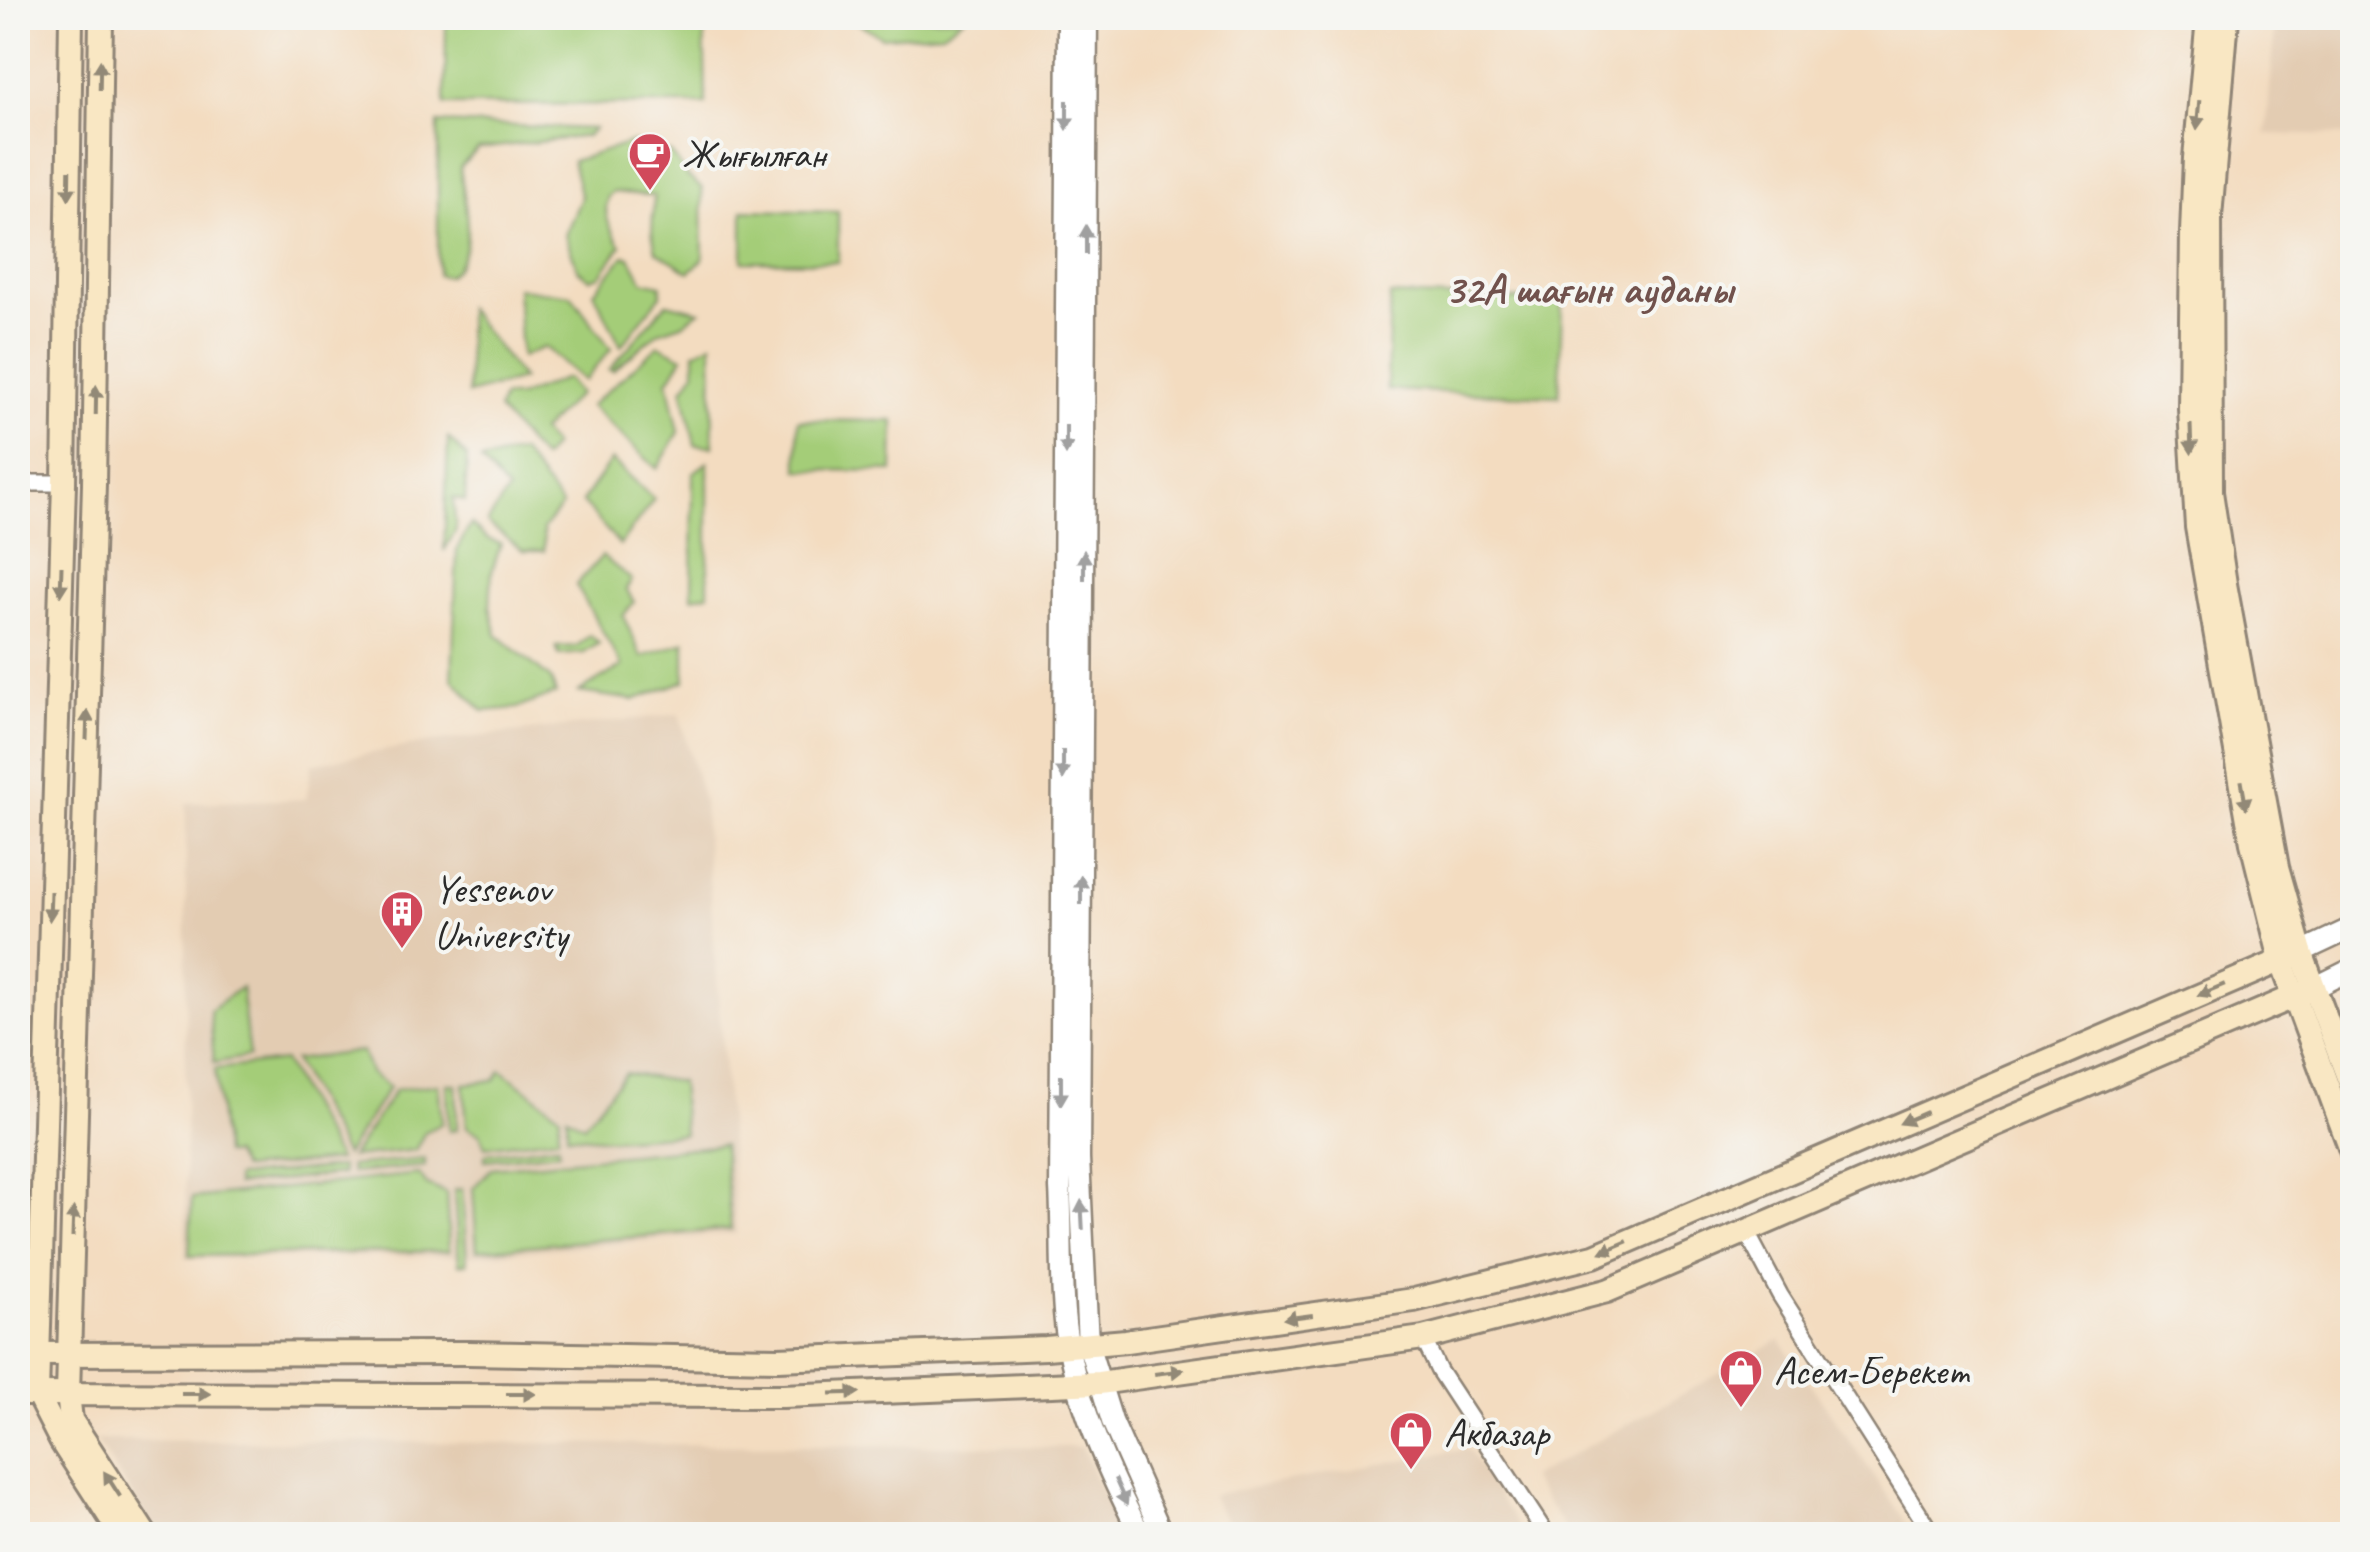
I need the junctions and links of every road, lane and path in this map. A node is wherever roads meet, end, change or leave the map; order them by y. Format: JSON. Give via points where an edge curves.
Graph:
{"nodes":[{"id":1,"x":71,"y":18,"type":"edge"},
{"id":2,"x":101,"y":18,"type":"edge"},
{"id":3,"x":1068,"y":18,"type":"edge"},
{"id":4,"x":1087,"y":18,"type":"edge"},
{"id":5,"x":2208,"y":18,"type":"edge"},
{"id":6,"x":2227,"y":18,"type":"edge"},
{"id":7,"x":18,"y":483,"type":"edge"},
{"id":8,"x":64,"y":483,"type":"junction"},
{"id":9,"x":2352,"y":928,"type":"edge"},
{"id":10,"x":2291,"y":956,"type":"junction"},
{"id":11,"x":2352,"y":969,"type":"edge"},
{"id":12,"x":2304,"y":992,"type":"junction"},
{"id":13,"x":2352,"y":1088,"type":"edge"},
{"id":14,"x":2352,"y":1153,"type":"edge"},
{"id":15,"x":1746,"y":1231,"type":"junction"},
{"id":16,"x":1414,"y":1300,"type":"junction"},
{"id":17,"x":1423,"y":1338,"type":"junction"},
{"id":18,"x":1078,"y":1345,"type":"junction"},
{"id":19,"x":27,"y":1354,"type":"edge"},
{"id":20,"x":69,"y":1355,"type":"junction"},
{"id":21,"x":1088,"y":1383,"type":"junction"},
{"id":22,"x":27,"y":1394,"type":"edge"},
{"id":23,"x":68,"y":1394,"type":"junction"},
{"id":24,"x":121,"y":1534,"type":"edge"},
{"id":25,"x":145,"y":1534,"type":"edge"},
{"id":26,"x":1140,"y":1534,"type":"edge"},
{"id":27,"x":1162,"y":1534,"type":"edge"},
{"id":28,"x":1546,"y":1534,"type":"edge"},
{"id":29,"x":1932,"y":1534,"type":"edge"}],
"edges":[{"from":1,"to":8,"type":"main road","one_way":true},
{"from":20,"to":2,"type":"main road","one_way":true},
{"from":3,"to":18,"type":"street","one_way":true,"via":[[1060,1188]]},
{"from":18,"to":4,"type":"street","one_way":true},
{"from":5,"to":10,"type":"main road","one_way":true,"via":[[2193,193],[2190,409],[2197,527],[2252,844]]},
{"from":6,"to":10,"type":"main road","via":[[2210,218],[2211,492]]},
{"from":7,"to":8,"type":"street"},
{"from":8,"to":19,"type":"main road","one_way":true},
{"from":9,"to":10,"type":"street"},
{"from":10,"to":12,"type":"main road"},
{"from":10,"to":16,"type":"main road","one_way":true,"via":[[1594,1256]]},
{"from":11,"to":12,"type":"street"},
{"from":12,"to":13,"type":"main road"},
{"from":12,"to":14,"type":"main road"},
{"from":12,"to":15,"type":"main road"},
{"from":15,"to":17,"type":"main road","via":[[1607,1292]]},
{"from":15,"to":29,"type":"street"},
{"from":16,"to":17,"type":"main road"},
{"from":16,"to":18,"type":"main road","one_way":true},
{"from":21,"to":17,"type":"main road","one_way":true},
{"from":17,"to":28,"type":"street"},
{"from":18,"to":20,"type":"main road","via":[[778,1360]]},
{"from":18,"to":21,"type":"street"},
{"from":19,"to":20,"type":"main road"},
{"from":19,"to":22,"type":"main road"},
{"from":20,"to":23,"type":"main road"},
{"from":23,"to":21,"type":"main road","one_way":true,"via":[[783,1396]]},
{"from":21,"to":26,"type":"street","one_way":true},
{"from":21,"to":27,"type":"street"},
{"from":22,"to":23,"type":"main road"},
{"from":22,"to":24,"type":"main road"},
{"from":25,"to":23,"type":"main road","one_way":true,"via":[[72,1420]]}]}
